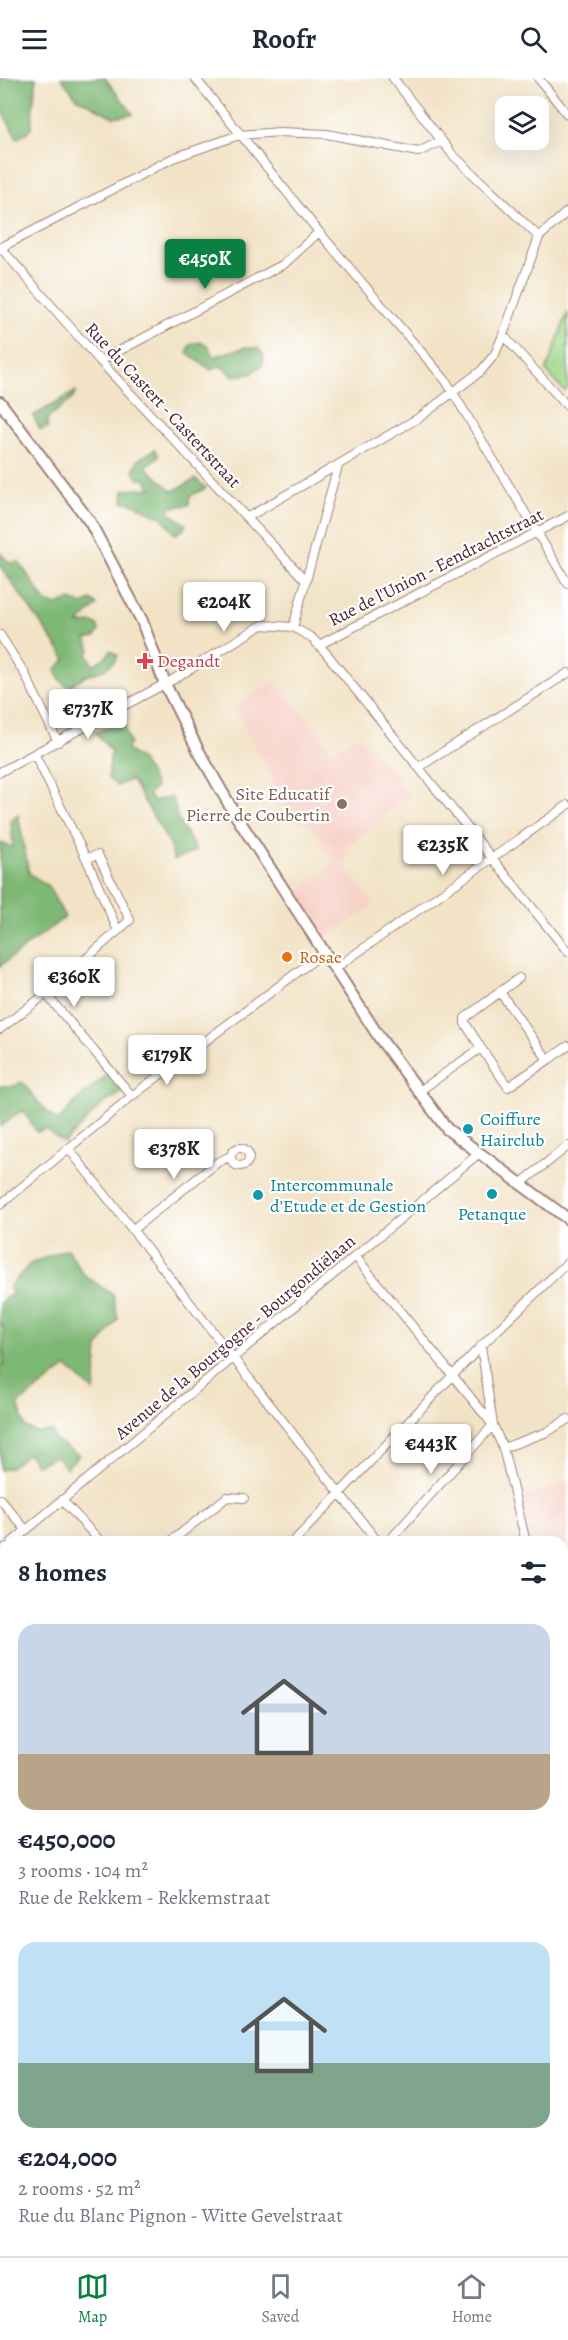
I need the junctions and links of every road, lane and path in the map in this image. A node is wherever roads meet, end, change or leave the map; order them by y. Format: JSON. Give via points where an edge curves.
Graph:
{"nodes":[{"id":1,"x":195,"y":78,"type":"edge"},
{"id":2,"x":393,"y":78,"type":"edge"},
{"id":3,"x":538,"y":78,"type":"edge"},
{"id":4,"x":568,"y":115,"type":"edge"},
{"id":5,"x":239,"y":135,"type":"junction"},
{"id":6,"x":442,"y":141,"type":"junction"},
{"id":7,"x":568,"y":211,"type":"edge"},
{"id":8,"x":319,"y":232,"type":"junction"},
{"id":9,"x":538,"y":237,"type":"junction"},
{"id":10,"x":0,"y":248,"type":"edge"},
{"id":11,"x":503,"y":335,"type":"junction"},
{"id":12,"x":100,"y":361,"type":"junction"},
{"id":13,"x":454,"y":392,"type":"junction"},
{"id":14,"x":0,"y":402,"type":"edge"},
{"id":15,"x":568,"y":407,"type":"edge"},
{"id":16,"x":339,"y":466,"type":"junction"},
{"id":17,"x":568,"y":516,"type":"edge"},
{"id":18,"x":248,"y":517,"type":"junction"},
{"id":19,"x":536,"y":532,"type":"junction"},
{"id":20,"x":306,"y":581,"type":"junction"},
{"id":21,"x":568,"y":584,"type":"edge"},
{"id":22,"x":293,"y":627,"type":"junction"},
{"id":23,"x":0,"y":635,"type":"edge"},
{"id":24,"x":319,"y":645,"type":"junction"},
{"id":25,"x":568,"y":673,"type":"edge"},
{"id":26,"x":165,"y":684,"type":"junction"},
{"id":27,"x":58,"y":742,"type":"junction"},
{"id":28,"x":35,"y":755,"type":"junction"},
{"id":29,"x":419,"y":767,"type":"junction"},
{"id":30,"x":0,"y":772,"type":"edge"},
{"id":31,"x":568,"y":805,"type":"edge"},
{"id":32,"x":86,"y":858,"type":"junction"},
{"id":33,"x":490,"y":859,"type":"junction"},
{"id":34,"x":118,"y":931,"type":"junction"},
{"id":35,"x":568,"y":952,"type":"edge"},
{"id":36,"x":323,"y":953,"type":"junction"},
{"id":37,"x":334,"y":969,"type":"junction"},
{"id":38,"x":519,"y":978,"type":"dead end"},
{"id":39,"x":500,"y":992,"type":"junction"},
{"id":40,"x":46,"y":994,"type":"junction"},
{"id":41,"x":0,"y":1029,"type":"edge"},
{"id":42,"x":568,"y":1046,"type":"edge"},
{"id":43,"x":481,"y":1048,"type":"junction"},
{"id":44,"x":548,"y":1060,"type":"junction"},
{"id":45,"x":418,"y":1092,"type":"junction"},
{"id":46,"x":132,"y":1096,"type":"junction"},
{"id":47,"x":568,"y":1146,"type":"edge"},
{"id":48,"x":69,"y":1149,"type":"junction"},
{"id":49,"x":477,"y":1155,"type":"junction"},
{"id":50,"x":231,"y":1156,"type":"dead end"},
{"id":51,"x":520,"y":1184,"type":"junction"},
{"id":52,"x":0,"y":1205,"type":"edge"},
{"id":53,"x":568,"y":1219,"type":"edge"},
{"id":54,"x":132,"y":1230,"type":"junction"},
{"id":55,"x":355,"y":1257,"type":"junction"},
{"id":56,"x":568,"y":1262,"type":"edge"},
{"id":57,"x":481,"y":1346,"type":"junction"},
{"id":58,"x":232,"y":1358,"type":"junction"},
{"id":59,"x":453,"y":1375,"type":"junction"},
{"id":60,"x":568,"y":1419,"type":"edge"},
{"id":61,"x":493,"y":1425,"type":"junction"},
{"id":62,"x":503,"y":1448,"type":"junction"},
{"id":63,"x":339,"y":1494,"type":"junction"},
{"id":64,"x":243,"y":1498,"type":"dead end"},
{"id":65,"x":0,"y":1499,"type":"edge"},
{"id":66,"x":62,"y":1500,"type":"junction"},
{"id":67,"x":26,"y":1530,"type":"junction"},
{"id":68,"x":19,"y":1536,"type":"edge"},
{"id":69,"x":95,"y":1536,"type":"edge"},
{"id":70,"x":178,"y":1536,"type":"edge"},
{"id":71,"x":299,"y":1536,"type":"edge"},
{"id":72,"x":373,"y":1536,"type":"edge"},
{"id":73,"x":393,"y":1536,"type":"edge"},
{"id":74,"x":525,"y":1536,"type":"edge"}],
"edges":[{"from":1,"to":5,"type":"street"},
{"from":2,"to":6,"type":"street"},
{"from":3,"to":4,"type":"street"},
{"from":5,"to":6,"type":"street","via":[[327,134],[418,152]]},
{"from":5,"to":8,"type":"street"},
{"from":5,"to":10,"type":"street","via":[[173,158]]},
{"from":6,"to":9,"type":"street"},
{"from":7,"to":9,"type":"street"},
{"from":8,"to":12,"type":"street","via":[[284,264]]},
{"from":8,"to":13,"type":"street"},
{"from":9,"to":11,"type":"street"},
{"from":10,"to":12,"type":"street","name":"Rue du Castert - Castertstraat"},
{"from":11,"to":13,"type":"street","via":[[486,365]]},
{"from":11,"to":15,"type":"street"},
{"from":12,"to":18,"type":"street","name":"Rue du Castert - Castertstraat"},
{"from":13,"to":16,"type":"street"},
{"from":13,"to":19,"type":"street"},
{"from":14,"to":26,"type":"street","via":[[90,522],[142,621]]},
{"from":16,"to":18,"type":"street"},
{"from":16,"to":20,"type":"street"},
{"from":17,"to":19,"type":"street","name":"Rue de l'Union - Eendrachtstraat"},
{"from":18,"to":20,"type":"street","name":"Rue du Castert - Castertstraat"},
{"from":19,"to":21,"type":"street"},
{"from":19,"to":24,"type":"street","name":"Rue de l'Union - Eendrachtstraat"},
{"from":20,"to":22,"type":"street"},
{"from":22,"to":24,"type":"street"},
{"from":22,"to":26,"type":"street","via":[[261,625]]},
{"from":23,"to":27,"type":"street","via":[[25,674]]},
{"from":24,"to":29,"type":"street"},
{"from":25,"to":29,"type":"street"},
{"from":26,"to":27,"type":"street"},
{"from":26,"to":36,"type":"street","via":[[227,801]]},
{"from":27,"to":28,"type":"street"},
{"from":28,"to":30,"type":"street"},
{"from":28,"to":32,"type":"street"},
{"from":29,"to":33,"type":"street"},
{"from":31,"to":33,"type":"street"},
{"from":32,"to":34,"type":"street"},
{"from":32,"to":34,"type":"street","via":[[98,855],[130,920]]},
{"from":33,"to":35,"type":"street"},
{"from":33,"to":37,"type":"street"},
{"from":34,"to":40,"type":"street"},
{"from":36,"to":37,"type":"street"},
{"from":36,"to":46,"type":"street"},
{"from":37,"to":45,"type":"street"},
{"from":38,"to":39,"type":"street"},
{"from":39,"to":43,"type":"street","via":[[465,1018]]},
{"from":39,"to":44,"type":"street"},
{"from":40,"to":41,"type":"street"},
{"from":40,"to":46,"type":"street"},
{"from":42,"to":44,"type":"street"},
{"from":43,"to":44,"type":"street","via":[[508,1087]]},
{"from":43,"to":45,"type":"street"},
{"from":45,"to":49,"type":"street","via":[[447,1130]]},
{"from":46,"to":48,"type":"street"},
{"from":47,"to":51,"type":"street"},
{"from":48,"to":52,"type":"street"},
{"from":48,"to":54,"type":"street"},
{"from":49,"to":51,"type":"street"},
{"from":49,"to":55,"type":"street","name":"Avenue de la Bourgogne - Bourgondiëlaan"},
{"from":50,"to":54,"type":"street"},
{"from":51,"to":53,"type":"street"},
{"from":54,"to":58,"type":"street"},
{"from":55,"to":58,"type":"street","name":"Avenue de la Bourgogne - Bourgondiëlaan"},
{"from":55,"to":59,"type":"street"},
{"from":56,"to":57,"type":"street"},
{"from":57,"to":59,"type":"street"},
{"from":57,"to":61,"type":"street"},
{"from":58,"to":63,"type":"street"},
{"from":58,"to":66,"type":"street","name":"Avenue de la Bourgogne - Bourgondiëlaan"},
{"from":59,"to":61,"type":"street"},
{"from":59,"to":63,"type":"street"},
{"from":60,"to":62,"type":"street","via":[[547,1432]]},
{"from":61,"to":62,"type":"street"},
{"from":61,"to":73,"type":"street"},
{"from":62,"to":74,"type":"street"},
{"from":63,"to":71,"type":"street"},
{"from":63,"to":72,"type":"street"},
{"from":64,"to":70,"type":"street","via":[[227,1497]]},
{"from":65,"to":67,"type":"street"},
{"from":66,"to":67,"type":"street","name":"Avenue de la Bourgogne - Bourgondiëlaan"},
{"from":66,"to":69,"type":"street"},
{"from":67,"to":68,"type":"street","name":"Avenue de la Bourgogne - Bourgondiëlaan"}]}
